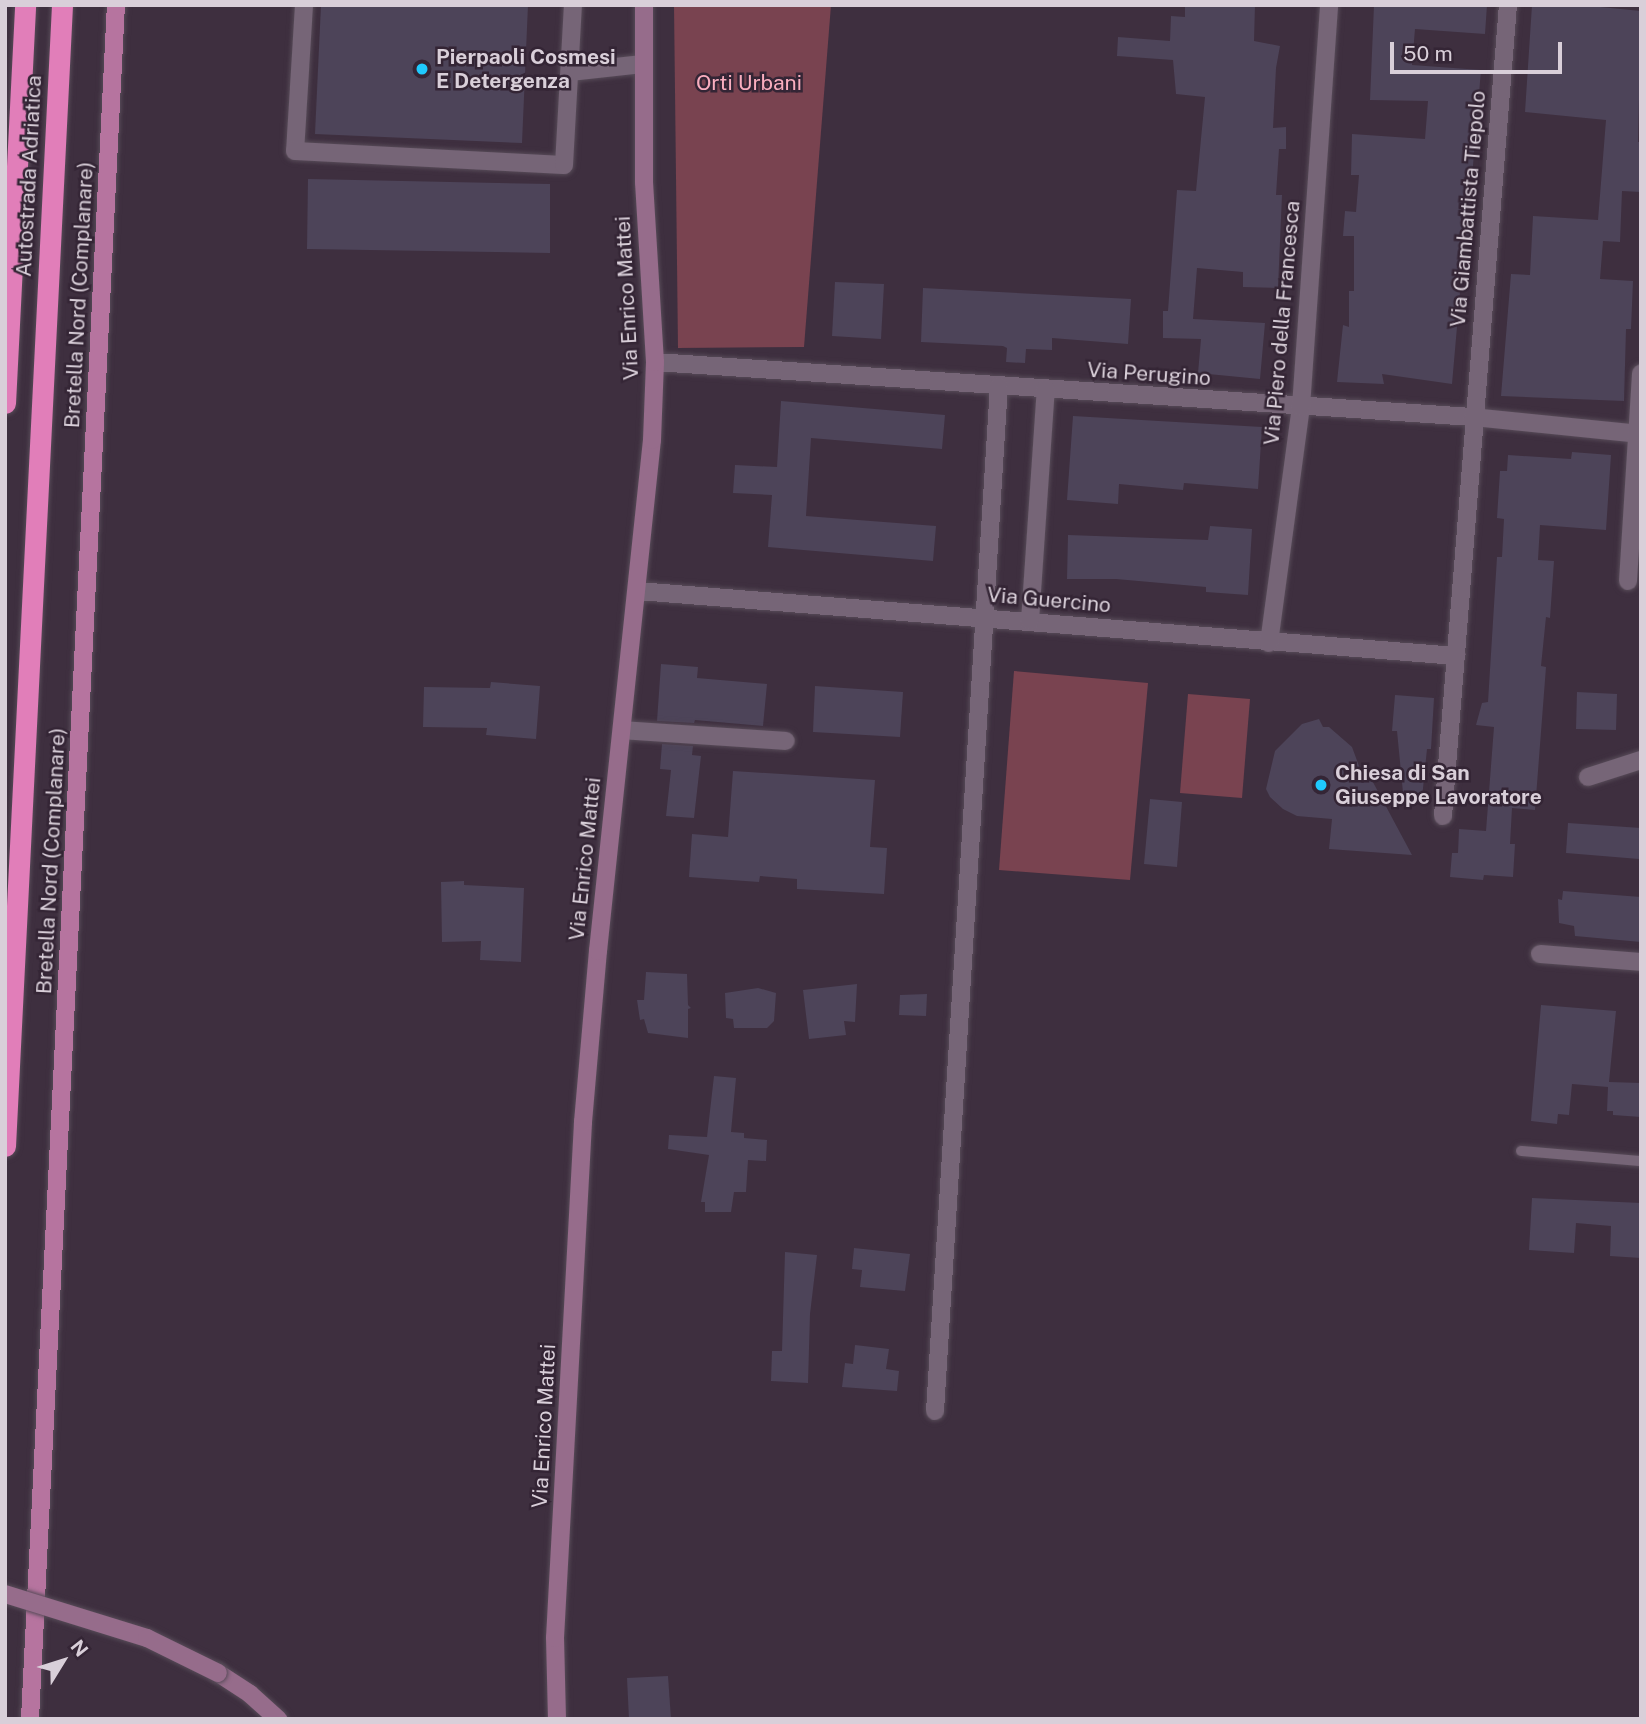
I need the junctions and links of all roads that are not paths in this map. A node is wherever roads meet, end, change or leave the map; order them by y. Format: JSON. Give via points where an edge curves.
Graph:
{"nodes":[{"id":1,"x":25,"y":5,"type":"edge"},
{"id":2,"x":62,"y":5,"type":"edge"},
{"id":3,"x":116,"y":5,"type":"edge"},
{"id":4,"x":304,"y":5,"type":"edge"},
{"id":5,"x":573,"y":5,"type":"edge"},
{"id":6,"x":645,"y":5,"type":"edge"},
{"id":7,"x":1329,"y":5,"type":"edge"},
{"id":8,"x":1508,"y":5,"type":"edge"},
{"id":9,"x":643,"y":64,"type":"junction"},
{"id":10,"x":570,"y":72,"type":"junction"},
{"id":11,"x":654,"y":362,"type":"junction"},
{"id":12,"x":1641,"y":373,"type":"edge"},
{"id":13,"x":999,"y":386,"type":"junction"},
{"id":14,"x":1046,"y":389,"type":"junction"},
{"id":15,"x":5,"y":402,"type":"edge"},
{"id":16,"x":1301,"y":407,"type":"junction"},
{"id":17,"x":1473,"y":417,"type":"junction"},
{"id":18,"x":1638,"y":434,"type":"edge"},
{"id":19,"x":1628,"y":581,"type":"dead end"},
{"id":20,"x":638,"y":591,"type":"junction"},
{"id":21,"x":984,"y":618,"type":"junction"},
{"id":22,"x":1030,"y":621,"type":"junction"},
{"id":23,"x":1269,"y":643,"type":"junction"},
{"id":24,"x":1456,"y":656,"type":"junction"},
{"id":25,"x":622,"y":730,"type":"junction"},
{"id":26,"x":786,"y":741,"type":"dead end"},
{"id":27,"x":1641,"y":760,"type":"edge"},
{"id":28,"x":1588,"y":777,"type":"dead end"},
{"id":29,"x":1443,"y":816,"type":"dead end"},
{"id":30,"x":1539,"y":954,"type":"dead end"},
{"id":31,"x":1641,"y":962,"type":"edge"},
{"id":32,"x":5,"y":1146,"type":"edge"},
{"id":33,"x":1521,"y":1151,"type":"dead end"},
{"id":34,"x":1641,"y":1161,"type":"edge"},
{"id":35,"x":935,"y":1411,"type":"dead end"},
{"id":36,"x":5,"y":1594,"type":"edge"},
{"id":37,"x":30,"y":1719,"type":"edge"},
{"id":38,"x":278,"y":1719,"type":"edge"},
{"id":39,"x":557,"y":1719,"type":"edge"}],
"edges":[{"from":1,"to":15,"type":"highway","name":"Autostrada Adriatica"},
{"from":2,"to":32,"type":"highway","name":"Autostrada Adriatica"},
{"from":3,"to":37,"type":"main road","name":"Bretella Nord (Complanare)"},
{"from":4,"to":10,"type":"street","via":[[295,151],[564,165]]},
{"from":5,"to":10,"type":"street"},
{"from":6,"to":9,"type":"street","name":"Via Enrico Mattei"},
{"from":7,"to":16,"type":"street","name":"Via Piero della Francesca"},
{"from":8,"to":17,"type":"street","name":"Via Giambattista Tiepolo"},
{"from":9,"to":10,"type":"street"},
{"from":9,"to":11,"type":"street","name":"Via Enrico Mattei"},
{"from":11,"to":13,"type":"street","name":"Via Perugino"},
{"from":11,"to":20,"type":"street","name":"Via Enrico Mattei"},
{"from":12,"to":18,"type":"street"},
{"from":13,"to":14,"type":"street","name":"Via Perugino"},
{"from":13,"to":21,"type":"street"},
{"from":14,"to":16,"type":"street","name":"Via Perugino"},
{"from":14,"to":22,"type":"street"},
{"from":16,"to":17,"type":"street","name":"Via Perugino"},
{"from":16,"to":23,"type":"street","name":"Via Piero della Francesca"},
{"from":17,"to":18,"type":"street","name":"Via Perugino"},
{"from":17,"to":24,"type":"street","name":"Via Giambattista Tiepolo"},
{"from":18,"to":19,"type":"street"},
{"from":20,"to":21,"type":"street","name":"Via Guercino"},
{"from":20,"to":25,"type":"street","name":"Via Enrico Mattei"},
{"from":21,"to":22,"type":"street","name":"Via Guercino"},
{"from":21,"to":35,"type":"street"},
{"from":22,"to":23,"type":"street","name":"Via Guercino"},
{"from":23,"to":24,"type":"street","name":"Via Guercino"},
{"from":24,"to":29,"type":"street","name":"Via Giambattista Tiepolo"},
{"from":25,"to":26,"type":"street"},
{"from":25,"to":39,"type":"street","name":"Via Enrico Mattei","via":[[583,1122],[555,1638]]},
{"from":27,"to":28,"type":"street"},
{"from":30,"to":31,"type":"street"},
{"from":33,"to":34,"type":"lane"},
{"from":36,"to":38,"type":"street","bridge":true,"via":[[147,1638],[218,1674]]}]}
